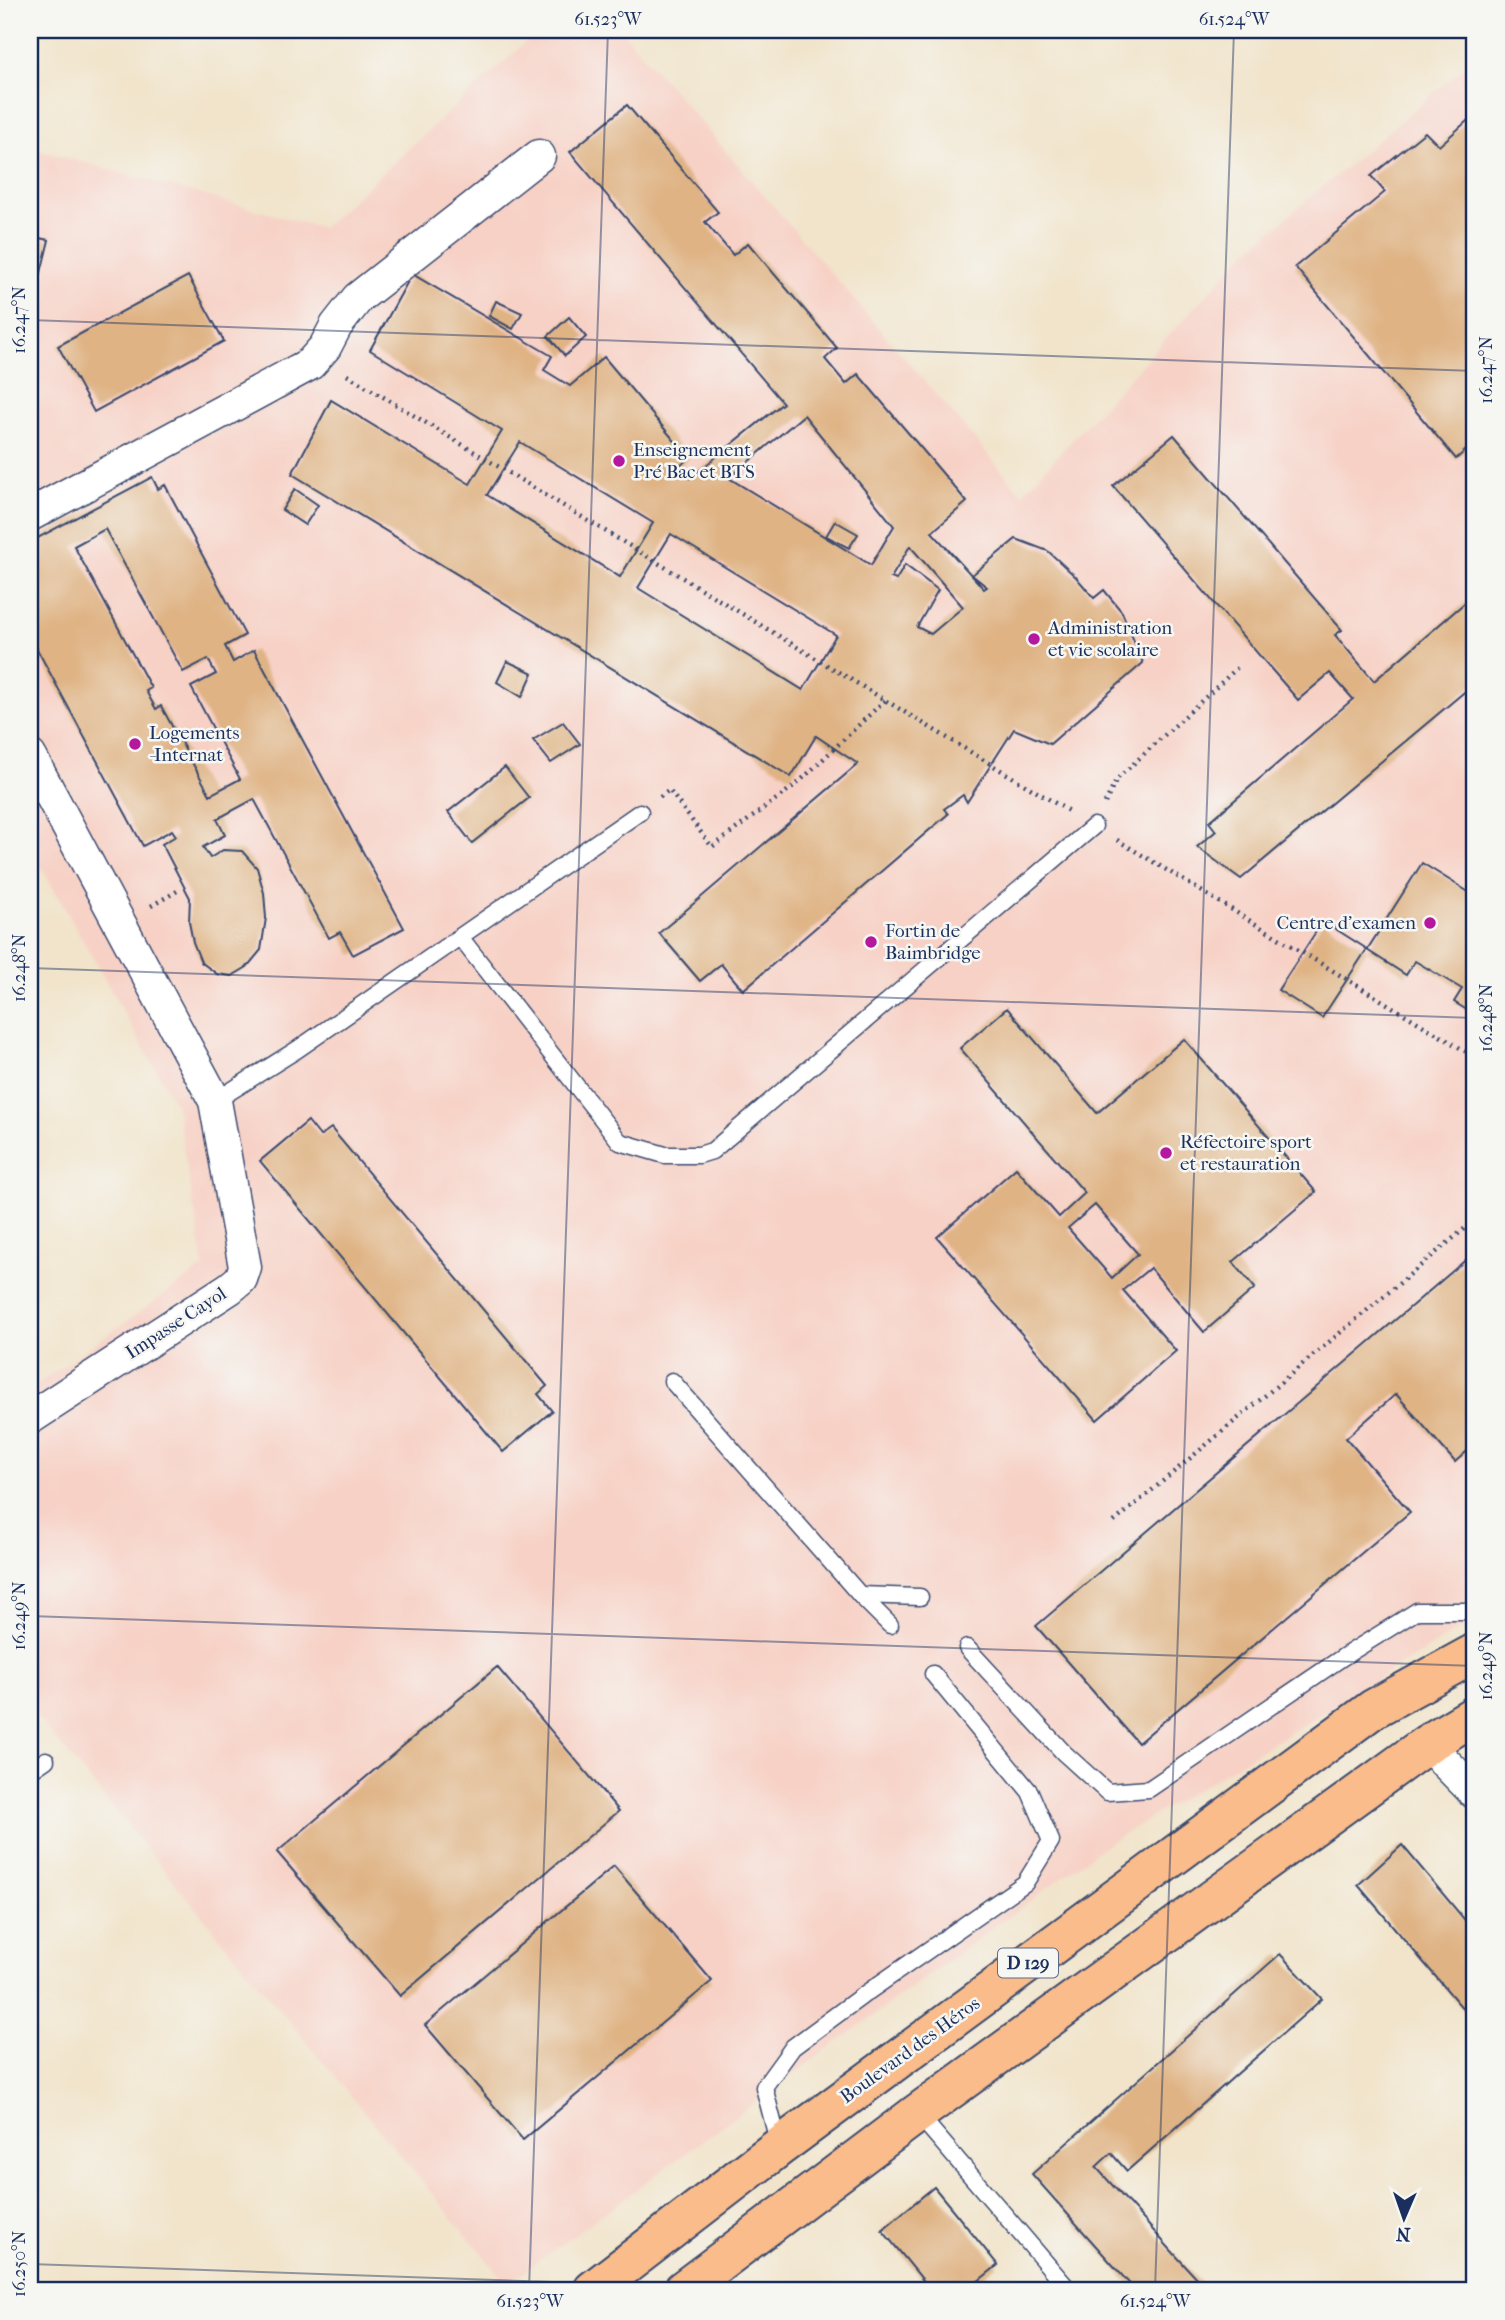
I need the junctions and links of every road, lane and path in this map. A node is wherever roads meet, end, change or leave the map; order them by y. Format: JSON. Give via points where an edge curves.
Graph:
{"nodes":[{"id":1,"x":539,"y":156,"type":"dead end"},
{"id":2,"x":316,"y":357,"type":"junction"},
{"id":3,"x":30,"y":515,"type":"edge"},
{"id":4,"x":1237,"y":668,"type":"dead end"},
{"id":5,"x":885,"y":700,"type":"junction"},
{"id":6,"x":30,"y":756,"type":"edge"},
{"id":7,"x":640,"y":812,"type":"joint"},
{"id":8,"x":1094,"y":826,"type":"junction"},
{"id":9,"x":460,"y":937,"type":"junction"},
{"id":10,"x":1475,"y":1057,"type":"edge"},
{"id":11,"x":215,"y":1101,"type":"junction"},
{"id":12,"x":1475,"y":1220,"type":"edge"},
{"id":13,"x":672,"y":1381,"type":"dead end"},
{"id":14,"x":30,"y":1418,"type":"edge"},
{"id":15,"x":1114,"y":1522,"type":"dead end"},
{"id":16,"x":860,"y":1595,"type":"junction"},
{"id":17,"x":920,"y":1597,"type":"dead end"},
{"id":18,"x":1475,"y":1611,"type":"edge"},
{"id":19,"x":890,"y":1625,"type":"dead end"},
{"id":20,"x":967,"y":1648,"type":"dead end"},
{"id":21,"x":1475,"y":1653,"type":"edge"},
{"id":22,"x":933,"y":1674,"type":"dead end"},
{"id":23,"x":1475,"y":1715,"type":"edge"},
{"id":24,"x":1427,"y":1744,"type":"junction"},
{"id":25,"x":46,"y":1760,"type":"dead end"},
{"id":26,"x":30,"y":1771,"type":"edge"},
{"id":27,"x":1475,"y":1793,"type":"edge"},
{"id":28,"x":918,"y":2113,"type":"junction"},
{"id":29,"x":779,"y":2147,"type":"junction"},
{"id":30,"x":593,"y":2290,"type":"edge"},
{"id":31,"x":683,"y":2290,"type":"edge"},
{"id":32,"x":1069,"y":2290,"type":"edge"}],
"edges":[{"from":1,"to":2,"type":"street","via":[[358,299]]},
{"from":2,"to":3,"type":"street"},
{"from":2,"to":5,"type":"path"},
{"from":4,"to":8,"type":"path","via":[[1117,779]]},
{"from":5,"to":7,"type":"path","via":[[799,783],[712,847],[669,790]]},
{"from":5,"to":8,"type":"path"},
{"from":6,"to":11,"type":"street"},
{"from":7,"to":9,"type":"lane"},
{"from":8,"to":9,"type":"lane","via":[[712,1151],[699,1155],[665,1155],[620,1142]]},
{"from":8,"to":10,"type":"path"},
{"from":9,"to":11,"type":"lane"},
{"from":11,"to":14,"type":"street","name":"Impasse Cayol","via":[[244,1267],[241,1279]]},
{"from":12,"to":15,"type":"path"},
{"from":13,"to":16,"type":"lane"},
{"from":16,"to":17,"type":"lane"},
{"from":16,"to":19,"type":"lane"},
{"from":18,"to":20,"type":"lane","via":[[1417,1611],[1149,1788],[1107,1792],[1064,1753]]},
{"from":21,"to":29,"type":"highway","name":"Boulevard des Héros","number":"D 129","via":[[1373,1710]]},
{"from":22,"to":29,"type":"lane","via":[[1030,1792],[1051,1842],[1025,1883],[793,2047],[764,2087]]},
{"from":23,"to":24,"type":"highway","number":"D 129"},
{"from":24,"to":27,"type":"street"},
{"from":24,"to":28,"type":"highway","number":"D 129"},
{"from":25,"to":26,"type":"lane"},
{"from":28,"to":31,"type":"highway","number":"D 129"},
{"from":28,"to":32,"type":"lane"},
{"from":29,"to":30,"type":"highway","name":"Boulevard des Héros","number":"D 129"}]}
